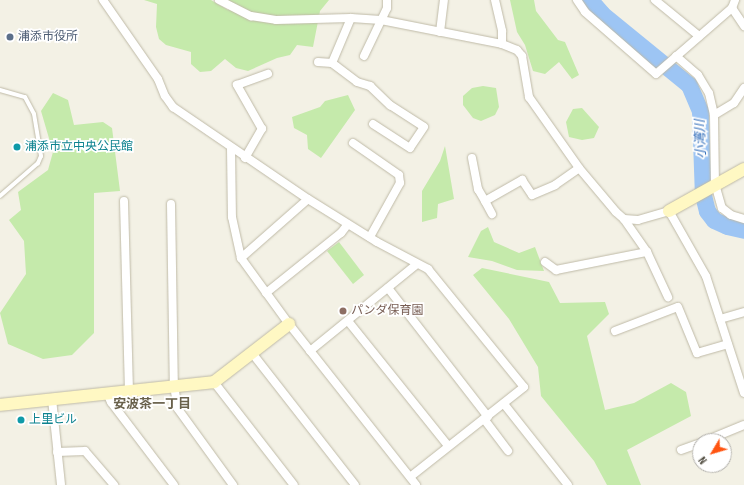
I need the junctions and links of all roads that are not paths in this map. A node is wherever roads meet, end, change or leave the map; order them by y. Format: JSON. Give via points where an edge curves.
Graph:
{"nodes":[{"id":1,"x":103,"y":0,"type":"edge"},
{"id":2,"x":219,"y":0,"type":"edge"},
{"id":3,"x":387,"y":0,"type":"edge"},
{"id":4,"x":444,"y":0,"type":"edge"},
{"id":5,"x":496,"y":0,"type":"edge"},
{"id":6,"x":578,"y":0,"type":"edge"},
{"id":7,"x":655,"y":0,"type":"edge"},
{"id":8,"x":733,"y":4,"type":"edge"},
{"id":9,"x":351,"y":18,"type":"junction"},
{"id":10,"x":381,"y":20,"type":"junction"},
{"id":11,"x":744,"y":26,"type":"edge"},
{"id":12,"x":440,"y":32,"type":"junction"},
{"id":13,"x":699,"y":36,"type":"junction"},
{"id":14,"x":502,"y":44,"type":"junction"},
{"id":15,"x":364,"y":56,"type":"dead end"},
{"id":16,"x":675,"y":57,"type":"junction"},
{"id":17,"x":318,"y":62,"type":"dead end"},
{"id":18,"x":332,"y":63,"type":"junction"},
{"id":19,"x":268,"y":74,"type":"dead end"},
{"id":20,"x":744,"y":88,"type":"edge"},
{"id":21,"x":0,"y":90,"type":"edge"},
{"id":22,"x":714,"y":115,"type":"junction"},
{"id":23,"x":374,"y":124,"type":"dead end"},
{"id":24,"x":353,"y":144,"type":"dead end"},
{"id":25,"x":231,"y":148,"type":"junction"},
{"id":26,"x":245,"y":158,"type":"junction"},
{"id":27,"x":472,"y":158,"type":"dead end"},
{"id":28,"x":579,"y":168,"type":"junction"},
{"id":29,"x":744,"y":168,"type":"edge"},
{"id":30,"x":714,"y":185,"type":"junction"},
{"id":31,"x":0,"y":196,"type":"edge"},
{"id":32,"x":308,"y":199,"type":"junction"},
{"id":33,"x":124,"y":201,"type":"dead end"},
{"id":34,"x":485,"y":201,"type":"junction"},
{"id":35,"x":171,"y":204,"type":"dead end"},
{"id":36,"x":669,"y":211,"type":"junction"},
{"id":37,"x":492,"y":214,"type":"dead end"},
{"id":38,"x":624,"y":219,"type":"junction"},
{"id":39,"x":744,"y":219,"type":"edge"},
{"id":40,"x":348,"y":224,"type":"junction"},
{"id":41,"x":370,"y":237,"type":"junction"},
{"id":42,"x":647,"y":252,"type":"junction"},
{"id":43,"x":241,"y":258,"type":"junction"},
{"id":44,"x":545,"y":262,"type":"dead end"},
{"id":45,"x":417,"y":264,"type":"junction"},
{"id":46,"x":388,"y":288,"type":"junction"},
{"id":47,"x":266,"y":293,"type":"junction"},
{"id":48,"x":668,"y":296,"type":"dead end"},
{"id":49,"x":744,"y":312,"type":"edge"},
{"id":50,"x":720,"y":319,"type":"junction"},
{"id":51,"x":348,"y":321,"type":"junction"},
{"id":52,"x":289,"y":324,"type":"junction"},
{"id":53,"x":616,"y":331,"type":"dead end"},
{"id":54,"x":728,"y":344,"type":"junction"},
{"id":55,"x":310,"y":351,"type":"junction"},
{"id":56,"x":252,"y":354,"type":"junction"},
{"id":57,"x":214,"y":382,"type":"junction"},
{"id":58,"x":174,"y":386,"type":"junction"},
{"id":59,"x":129,"y":391,"type":"junction"},
{"id":60,"x":107,"y":393,"type":"junction"},
{"id":61,"x":744,"y":393,"type":"edge"},
{"id":62,"x":52,"y":399,"type":"junction"},
{"id":63,"x":504,"y":404,"type":"junction"},
{"id":64,"x":0,"y":405,"type":"edge"},
{"id":65,"x":486,"y":418,"type":"junction"},
{"id":66,"x":744,"y":425,"type":"edge"},
{"id":67,"x":724,"y":433,"type":"edge"},
{"id":68,"x":448,"y":446,"type":"junction"},
{"id":69,"x":692,"y":446,"type":"edge"},
{"id":70,"x":681,"y":450,"type":"dead end"},
{"id":71,"x":508,"y":451,"type":"dead end"},
{"id":72,"x":57,"y":452,"type":"junction"},
{"id":73,"x":410,"y":477,"type":"junction"},
{"id":74,"x":61,"y":485,"type":"edge"},
{"id":75,"x":114,"y":485,"type":"edge"},
{"id":76,"x":174,"y":485,"type":"edge"},
{"id":77,"x":233,"y":485,"type":"edge"},
{"id":78,"x":294,"y":485,"type":"edge"},
{"id":79,"x":355,"y":485,"type":"edge"},
{"id":80,"x":416,"y":485,"type":"edge"},
{"id":81,"x":568,"y":485,"type":"edge"}],
"edges":[{"from":1,"to":25,"type":"street","via":[[158,79],[164,96],[173,107]]},
{"from":2,"to":9,"type":"street","via":[[251,16],[276,20]]},
{"from":3,"to":10,"type":"street","via":[[387,8]]},
{"from":4,"to":12,"type":"street"},
{"from":5,"to":14,"type":"street"},
{"from":6,"to":16,"type":"street","via":[[585,12],[656,74]]},
{"from":7,"to":13,"type":"street"},
{"from":8,"to":11,"type":"street"},
{"from":8,"to":13,"type":"street"},
{"from":9,"to":10,"type":"street"},
{"from":9,"to":18,"type":"street"},
{"from":10,"to":12,"type":"street"},
{"from":10,"to":15,"type":"street"},
{"from":12,"to":14,"type":"street"},
{"from":13,"to":16,"type":"street"},
{"from":14,"to":28,"type":"street","via":[[517,50],[522,56],[529,97]]},
{"from":16,"to":22,"type":"street","via":[[698,75],[710,93]]},
{"from":17,"to":18,"type":"street"},
{"from":18,"to":23,"type":"street","via":[[357,82],[370,86],[390,105],[424,127],[410,148]]},
{"from":19,"to":26,"type":"street","via":[[237,85],[262,129]]},
{"from":20,"to":22,"type":"street","via":[[734,103]]},
{"from":21,"to":31,"type":"lane","via":[[26,97],[34,114],[41,156],[38,163]]},
{"from":22,"to":30,"type":"street"},
{"from":24,"to":41,"type":"street","via":[[399,175],[400,179]]},
{"from":25,"to":26,"type":"street"},
{"from":25,"to":43,"type":"street","via":[[232,217]]},
{"from":26,"to":32,"type":"street"},
{"from":27,"to":34,"type":"street","via":[[478,189]]},
{"from":28,"to":34,"type":"street","via":[[555,185],[532,195],[522,180]]},
{"from":28,"to":38,"type":"street"},
{"from":29,"to":30,"type":"street"},
{"from":30,"to":36,"type":"street"},
{"from":30,"to":39,"type":"street","via":[[722,208],[731,215]]},
{"from":32,"to":40,"type":"street"},
{"from":32,"to":43,"type":"street"},
{"from":33,"to":59,"type":"street"},
{"from":34,"to":37,"type":"street"},
{"from":35,"to":58,"type":"street"},
{"from":36,"to":38,"type":"street","via":[[638,220]]},
{"from":36,"to":50,"type":"street","via":[[706,276]]},
{"from":38,"to":42,"type":"street"},
{"from":40,"to":41,"type":"street"},
{"from":40,"to":47,"type":"street","via":[[341,233]]},
{"from":41,"to":45,"type":"street"},
{"from":42,"to":44,"type":"street","via":[[556,270]]},
{"from":42,"to":48,"type":"street"},
{"from":43,"to":47,"type":"street"},
{"from":45,"to":46,"type":"street"},
{"from":45,"to":63,"type":"street","via":[[434,275],[524,387]]},
{"from":46,"to":51,"type":"street"},
{"from":46,"to":65,"type":"street"},
{"from":47,"to":52,"type":"street"},
{"from":49,"to":50,"type":"street"},
{"from":50,"to":54,"type":"street"},
{"from":51,"to":55,"type":"street"},
{"from":51,"to":68,"type":"street"},
{"from":52,"to":55,"type":"street"},
{"from":52,"to":56,"type":"street"},
{"from":53,"to":54,"type":"street","via":[[678,307],[697,353]]},
{"from":54,"to":61,"type":"street"},
{"from":55,"to":73,"type":"street"},
{"from":56,"to":57,"type":"street"},
{"from":56,"to":79,"type":"street"},
{"from":57,"to":58,"type":"street"},
{"from":57,"to":78,"type":"street"},
{"from":58,"to":59,"type":"street"},
{"from":58,"to":77,"type":"street","via":[[178,409]]},
{"from":59,"to":60,"type":"street"},
{"from":60,"to":62,"type":"street"},
{"from":60,"to":76,"type":"street","via":[[111,402]]},
{"from":62,"to":64,"type":"street"},
{"from":62,"to":72,"type":"street"},
{"from":63,"to":65,"type":"street"},
{"from":63,"to":81,"type":"street"},
{"from":65,"to":68,"type":"street"},
{"from":65,"to":71,"type":"street"},
{"from":66,"to":67,"type":"street"},
{"from":68,"to":73,"type":"street"},
{"from":69,"to":70,"type":"street"},
{"from":72,"to":74,"type":"street"},
{"from":72,"to":75,"type":"street","via":[[84,451]]},
{"from":73,"to":80,"type":"street"}]}
